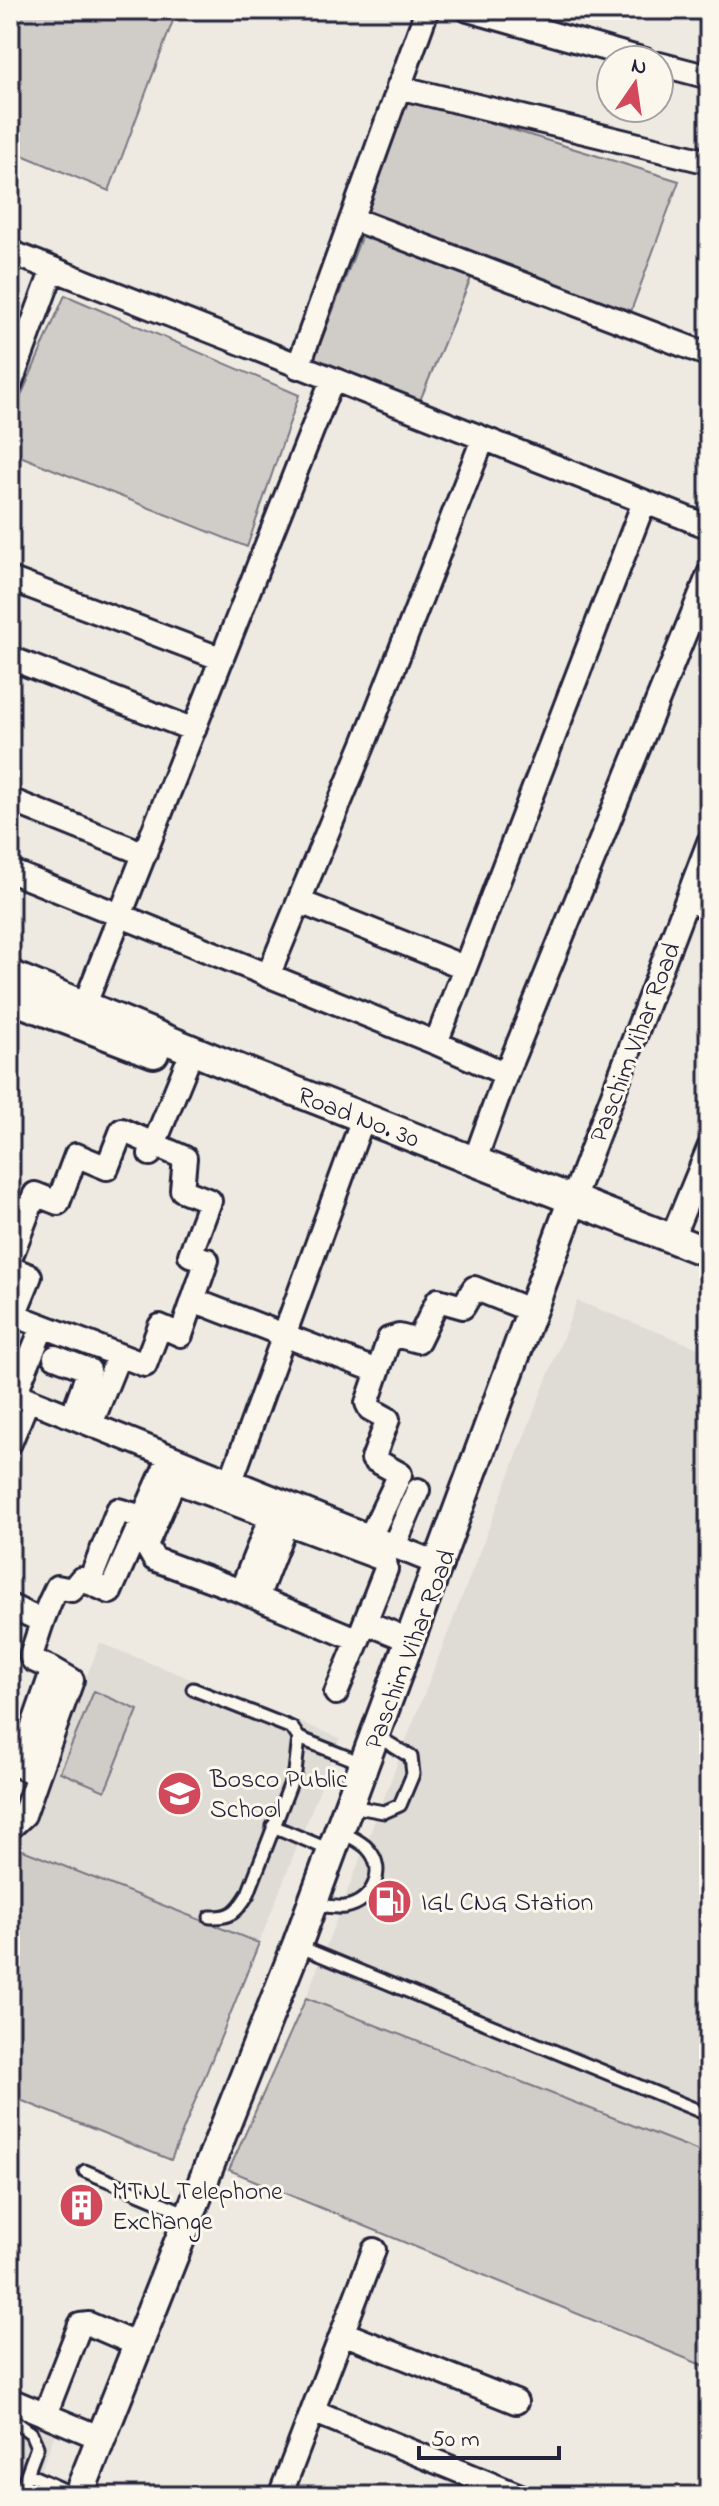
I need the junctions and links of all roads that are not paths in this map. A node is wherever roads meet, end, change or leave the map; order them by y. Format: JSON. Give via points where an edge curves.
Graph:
{"nodes":[{"id":1,"x":427,"y":10,"type":"edge"},
{"id":2,"x":468,"y":10,"type":"edge"},
{"id":3,"x":595,"y":46,"type":"edge"},
{"id":4,"x":675,"y":68,"type":"edge"},
{"id":5,"x":709,"y":77,"type":"edge"},
{"id":6,"x":398,"y":87,"type":"junction"},
{"id":7,"x":709,"y":162,"type":"edge"},
{"id":8,"x":353,"y":219,"type":"junction"},
{"id":9,"x":10,"y":252,"type":"edge"},
{"id":10,"x":53,"y":269,"type":"junction"},
{"id":11,"x":708,"y":351,"type":"edge"},
{"id":12,"x":298,"y":367,"type":"junction"},
{"id":13,"x":332,"y":380,"type":"junction"},
{"id":14,"x":10,"y":385,"type":"edge"},
{"id":15,"x":483,"y":439,"type":"junction"},
{"id":16,"x":644,"y":502,"type":"junction"},
{"id":17,"x":709,"y":527,"type":"edge"},
{"id":18,"x":709,"y":574,"type":"edge"},
{"id":19,"x":10,"y":579,"type":"edge"},
{"id":20,"x":10,"y":658,"type":"edge"},
{"id":21,"x":222,"y":659,"type":"junction"},
{"id":22,"x":194,"y":730,"type":"junction"},
{"id":23,"x":10,"y":800,"type":"edge"},
{"id":24,"x":709,"y":842,"type":"edge"},
{"id":25,"x":145,"y":854,"type":"junction"},
{"id":26,"x":10,"y":871,"type":"edge"},
{"id":27,"x":687,"y":900,"type":"junction"},
{"id":28,"x":300,"y":902,"type":"junction"},
{"id":29,"x":709,"y":908,"type":"edge"},
{"id":30,"x":120,"y":914,"type":"junction"},
{"id":31,"x":464,"y":967,"type":"junction"},
{"id":32,"x":10,"y":975,"type":"edge"},
{"id":33,"x":268,"y":976,"type":"junction"},
{"id":34,"x":10,"y":998,"type":"edge"},
{"id":35,"x":81,"y":1014,"type":"junction"},
{"id":36,"x":436,"y":1043,"type":"junction"},
{"id":37,"x":186,"y":1066,"type":"junction"},
{"id":38,"x":506,"y":1074,"type":"junction"},
{"id":39,"x":358,"y":1132,"type":"junction"},
{"id":40,"x":709,"y":1148,"type":"edge"},
{"id":41,"x":145,"y":1149,"type":"junction"},
{"id":42,"x":475,"y":1160,"type":"junction"},
{"id":43,"x":175,"y":1166,"type":"dead end"},
{"id":44,"x":570,"y":1207,"type":"junction"},
{"id":45,"x":16,"y":1227,"type":"edge"},
{"id":46,"x":672,"y":1238,"type":"junction"},
{"id":47,"x":709,"y":1253,"type":"edge"},
{"id":48,"x":10,"y":1259,"type":"edge"},
{"id":49,"x":10,"y":1268,"type":"edge"},
{"id":50,"x":709,"y":1272,"type":"edge"},
{"id":51,"x":193,"y":1300,"type":"junction"},
{"id":52,"x":532,"y":1311,"type":"junction"},
{"id":53,"x":43,"y":1326,"type":"junction"},
{"id":54,"x":284,"y":1335,"type":"junction"},
{"id":55,"x":119,"y":1355,"type":"junction"},
{"id":56,"x":55,"y":1357,"type":"dead end"},
{"id":57,"x":377,"y":1371,"type":"junction"},
{"id":58,"x":18,"y":1395,"type":"edge"},
{"id":59,"x":82,"y":1420,"type":"junction"},
{"id":60,"x":10,"y":1443,"type":"edge"},
{"id":61,"x":170,"y":1456,"type":"junction"},
{"id":62,"x":231,"y":1481,"type":"junction"},
{"id":63,"x":418,"y":1490,"type":"dead end"},
{"id":64,"x":280,"y":1515,"type":"junction"},
{"id":65,"x":370,"y":1537,"type":"junction"},
{"id":66,"x":394,"y":1546,"type":"junction"},
{"id":67,"x":441,"y":1565,"type":"junction"},
{"id":68,"x":249,"y":1594,"type":"junction"},
{"id":69,"x":10,"y":1606,"type":"edge"},
{"id":70,"x":40,"y":1620,"type":"junction"},
{"id":71,"x":362,"y":1631,"type":"junction"},
{"id":72,"x":412,"y":1641,"type":"junction"},
{"id":73,"x":193,"y":1689,"type":"dead end"},
{"id":74,"x":336,"y":1693,"type":"dead end"},
{"id":75,"x":377,"y":1735,"type":"junction"},
{"id":76,"x":299,"y":1738,"type":"junction"},
{"id":77,"x":365,"y":1764,"type":"junction"},
{"id":78,"x":350,"y":1805,"type":"junction"},
{"id":79,"x":273,"y":1826,"type":"junction"},
{"id":80,"x":10,"y":1828,"type":"edge"},
{"id":81,"x":336,"y":1842,"type":"junction"},
{"id":82,"x":313,"y":1905,"type":"junction"},
{"id":83,"x":210,"y":1917,"type":"dead end"},
{"id":84,"x":297,"y":1945,"type":"junction"},
{"id":85,"x":709,"y":2115,"type":"edge"},
{"id":86,"x":85,"y":2171,"type":"dead end"},
{"id":87,"x":190,"y":2215,"type":"junction"},
{"id":88,"x":374,"y":2250,"type":"dead end"},
{"id":89,"x":343,"y":2333,"type":"junction"},
{"id":90,"x":138,"y":2345,"type":"junction"},
{"id":91,"x":10,"y":2400,"type":"edge"},
{"id":92,"x":516,"y":2402,"type":"dead end"},
{"id":93,"x":313,"y":2411,"type":"junction"},
{"id":94,"x":45,"y":2415,"type":"junction"},
{"id":95,"x":10,"y":2418,"type":"edge"},
{"id":96,"x":101,"y":2438,"type":"junction"},
{"id":97,"x":28,"y":2474,"type":"junction"},
{"id":98,"x":19,"y":2496,"type":"edge"},
{"id":99,"x":78,"y":2496,"type":"edge"},
{"id":100,"x":280,"y":2496,"type":"edge"},
{"id":101,"x":520,"y":2496,"type":"edge"}],
"edges":[{"from":1,"to":6,"type":"street"},
{"from":2,"to":3,"type":"street"},
{"from":4,"to":5,"type":"street"},
{"from":6,"to":7,"type":"street"},
{"from":6,"to":8,"type":"street"},
{"from":8,"to":11,"type":"street"},
{"from":8,"to":12,"type":"street"},
{"from":9,"to":10,"type":"street"},
{"from":10,"to":12,"type":"street"},
{"from":10,"to":14,"type":"street"},
{"from":12,"to":13,"type":"street"},
{"from":13,"to":15,"type":"street"},
{"from":13,"to":21,"type":"street"},
{"from":15,"to":16,"type":"street"},
{"from":15,"to":28,"type":"street"},
{"from":16,"to":17,"type":"street"},
{"from":16,"to":31,"type":"street"},
{"from":18,"to":38,"type":"street"},
{"from":19,"to":21,"type":"street"},
{"from":20,"to":22,"type":"street"},
{"from":21,"to":22,"type":"street"},
{"from":22,"to":25,"type":"street"},
{"from":23,"to":25,"type":"street"},
{"from":24,"to":27,"type":"street","name":"Paschim Vihar Road"},
{"from":25,"to":30,"type":"street"},
{"from":26,"to":30,"type":"street"},
{"from":27,"to":29,"type":"street"},
{"from":27,"to":44,"type":"street","name":"Paschim Vihar Road"},
{"from":28,"to":31,"type":"street"},
{"from":28,"to":33,"type":"street"},
{"from":30,"to":33,"type":"street"},
{"from":30,"to":35,"type":"street"},
{"from":31,"to":36,"type":"street"},
{"from":32,"to":35,"type":"street","name":"Road No. 30"},
{"from":33,"to":36,"type":"street"},
{"from":34,"to":35,"type":"street","name":"Road No. 30"},
{"from":35,"to":37,"type":"street","name":"Road No. 30"},
{"from":35,"to":42,"type":"street","name":"Road No. 30"},
{"from":36,"to":38,"type":"street"},
{"from":37,"to":39,"type":"street","name":"Road No. 30"},
{"from":37,"to":41,"type":"street"},
{"from":38,"to":42,"type":"street"},
{"from":39,"to":44,"type":"street","name":"Road No. 30"},
{"from":39,"to":54,"type":"street"},
{"from":40,"to":46,"type":"street"},
{"from":41,"to":43,"type":"street"},
{"from":41,"to":45,"type":"street","via":[[122,1130],[107,1168],[76,1155],[58,1203],[35,1194]]},
{"from":41,"to":51,"type":"street","via":[[185,1158],[182,1190],[210,1201],[190,1255],[207,1260]]},
{"from":42,"to":44,"type":"street","name":"Road No. 30"},
{"from":44,"to":46,"type":"street","name":"Road No. 30"},
{"from":44,"to":50,"type":"street","name":"Road No. 30"},
{"from":44,"to":52,"type":"street","name":"Paschim Vihar Road"},
{"from":45,"to":48,"type":"street"},
{"from":46,"to":47,"type":"street","name":"Road No. 30"},
{"from":49,"to":53,"type":"street","via":[[30,1276],[14,1315]]},
{"from":51,"to":54,"type":"street"},
{"from":51,"to":55,"type":"street","via":[[181,1335],[160,1326],[145,1365]]},
{"from":52,"to":57,"type":"street","via":[[474,1288],[463,1307],[438,1300],[423,1337],[391,1337]]},
{"from":52,"to":67,"type":"street","name":"Paschim Vihar Road"},
{"from":53,"to":55,"type":"street"},
{"from":53,"to":58,"type":"street"},
{"from":54,"to":57,"type":"street"},
{"from":54,"to":62,"type":"street"},
{"from":55,"to":59,"type":"street"},
{"from":56,"to":59,"type":"street","via":[[89,1370]]},
{"from":57,"to":65,"type":"street","via":[[367,1405],[388,1419],[373,1459],[400,1474]]},
{"from":58,"to":59,"type":"street"},
{"from":58,"to":60,"type":"street"},
{"from":59,"to":61,"type":"street"},
{"from":61,"to":62,"type":"street"},
{"from":61,"to":70,"type":"street","via":[[110,1592],[81,1579],[72,1590],[57,1587]]},
{"from":62,"to":64,"type":"street"},
{"from":63,"to":66,"type":"street"},
{"from":64,"to":65,"type":"street"},
{"from":64,"to":68,"type":"street"},
{"from":64,"to":68,"type":"street","via":[[174,1481],[146,1545],[154,1559]]},
{"from":64,"to":71,"type":"street","via":[[385,1560]]},
{"from":65,"to":66,"type":"street"},
{"from":66,"to":67,"type":"street"},
{"from":67,"to":72,"type":"street","name":"Paschim Vihar Road"},
{"from":68,"to":71,"type":"street"},
{"from":69,"to":70,"type":"street"},
{"from":70,"to":80,"type":"street","via":[[31,1656],[53,1669],[19,1766],[38,1775],[24,1815]]},
{"from":71,"to":72,"type":"street"},
{"from":71,"to":74,"type":"street"},
{"from":72,"to":75,"type":"street","name":"Paschim Vihar Road"},
{"from":73,"to":76,"type":"lane","via":[[292,1728]]},
{"from":75,"to":77,"type":"street","name":"Paschim Vihar Road"},
{"from":75,"to":78,"type":"lane","via":[[411,1757],[413,1774],[400,1805],[384,1812]]},
{"from":76,"to":77,"type":"lane"},
{"from":76,"to":79,"type":"lane","via":[[295,1772]]},
{"from":77,"to":78,"type":"street","name":"Paschim Vihar Road"},
{"from":78,"to":81,"type":"street","name":"Paschim Vihar Road"},
{"from":79,"to":81,"type":"lane"},
{"from":79,"to":83,"type":"lane","via":[[238,1910],[227,1918]]},
{"from":81,"to":82,"type":"street","name":"Paschim Vihar Road"},
{"from":81,"to":82,"type":"lane","via":[[361,1843],[373,1856],[377,1865],[372,1890],[346,1907]]},
{"from":82,"to":84,"type":"street","name":"Paschim Vihar Road"},
{"from":84,"to":85,"type":"lane"},
{"from":84,"to":87,"type":"street","name":"Paschim Vihar Road"},
{"from":86,"to":87,"type":"lane"},
{"from":87,"to":90,"type":"street","name":"Paschim Vihar Road"},
{"from":88,"to":89,"type":"street"},
{"from":89,"to":92,"type":"street"},
{"from":89,"to":93,"type":"street"},
{"from":90,"to":94,"type":"street","via":[[80,2325]]},
{"from":90,"to":96,"type":"street","name":"Paschim Vihar Road"},
{"from":91,"to":94,"type":"street"},
{"from":93,"to":100,"type":"street"},
{"from":93,"to":101,"type":"street"},
{"from":94,"to":96,"type":"street"},
{"from":95,"to":97,"type":"lane","via":[[31,2433],[37,2447]]},
{"from":96,"to":99,"type":"street","name":"Paschim Vihar Road"},
{"from":97,"to":98,"type":"lane"},
{"from":97,"to":99,"type":"lane"}]}
